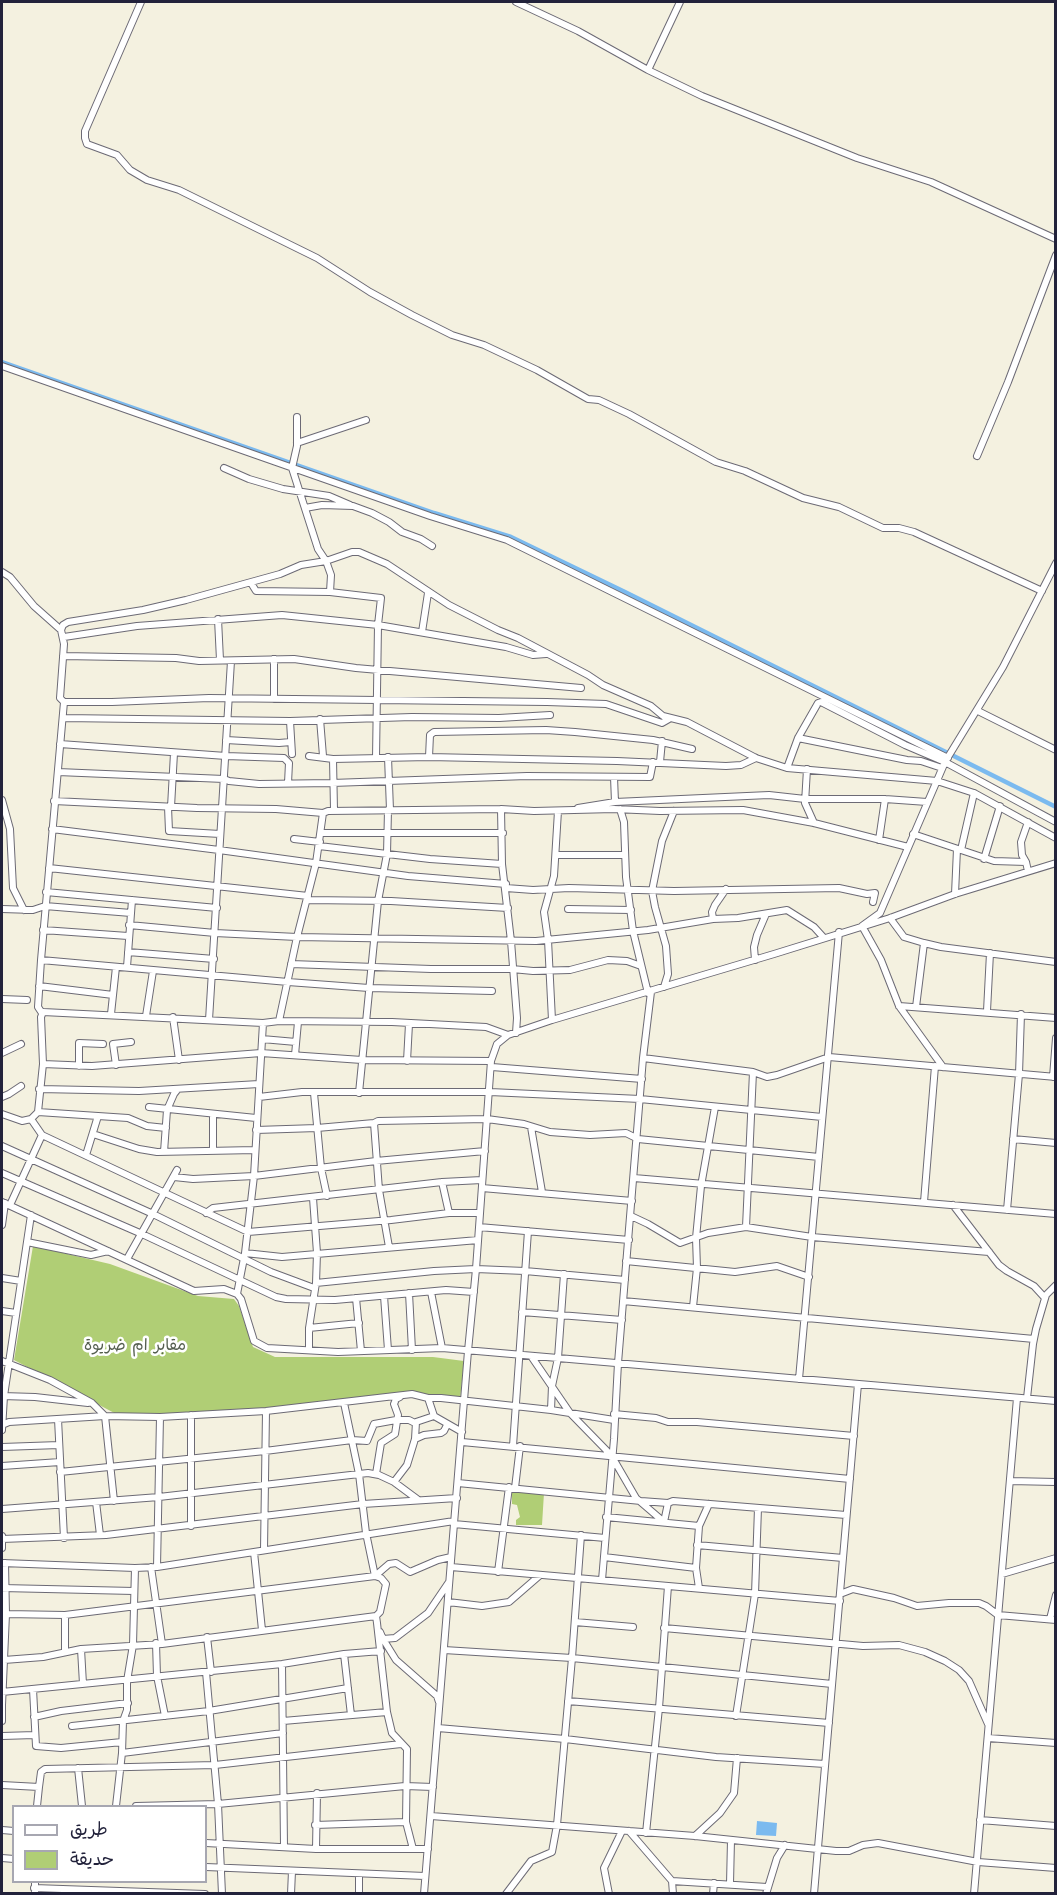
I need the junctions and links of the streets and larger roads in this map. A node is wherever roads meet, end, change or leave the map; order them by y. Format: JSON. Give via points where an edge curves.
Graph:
{"nodes":[{"id":1,"x":141,"y":2,"type":"edge"},
{"id":2,"x":516,"y":2,"type":"edge"},
{"id":3,"x":680,"y":2,"type":"edge"},
{"id":4,"x":648,"y":70,"type":"junction"},
{"id":5,"x":1056,"y":239,"type":"edge"},
{"id":6,"x":1056,"y":255,"type":"edge"},
{"id":7,"x":2,"y":366,"type":"edge"},
{"id":8,"x":297,"y":417,"type":"dead end"},
{"id":9,"x":366,"y":420,"type":"dead end"},
{"id":10,"x":297,"y":443,"type":"junction"},
{"id":11,"x":977,"y":456,"type":"dead end"},
{"id":12,"x":224,"y":468,"type":"dead end"},
{"id":13,"x":292,"y":468,"type":"junction"},
{"id":14,"x":299,"y":491,"type":"junction"},
{"id":15,"x":353,"y":506,"type":"junction"},
{"id":16,"x":305,"y":508,"type":"junction"},
{"id":17,"x":432,"y":546,"type":"dead end"},
{"id":18,"x":326,"y":561,"type":"junction"},
{"id":19,"x":1056,"y":563,"type":"edge"},
{"id":20,"x":2,"y":572,"type":"edge"},
{"id":21,"x":251,"y":583,"type":"junction"},
{"id":22,"x":1042,"y":591,"type":"junction"},
{"id":23,"x":330,"y":592,"type":"junction"},
{"id":24,"x":428,"y":593,"type":"junction"},
{"id":25,"x":218,"y":619,"type":"junction"},
{"id":26,"x":378,"y":625,"type":"junction"},
{"id":27,"x":422,"y":632,"type":"junction"},
{"id":28,"x":62,"y":633,"type":"junction"},
{"id":29,"x":546,"y":654,"type":"junction"},
{"id":30,"x":63,"y":656,"type":"junction"},
{"id":31,"x":274,"y":659,"type":"junction"},
{"id":32,"x":220,"y":660,"type":"junction"},
{"id":33,"x":231,"y":661,"type":"junction"},
{"id":34,"x":377,"y":669,"type":"junction"},
{"id":35,"x":581,"y":688,"type":"dead end"},
{"id":36,"x":230,"y":699,"type":"junction"},
{"id":37,"x":274,"y":699,"type":"junction"},
{"id":38,"x":377,"y":701,"type":"junction"},
{"id":39,"x":64,"y":702,"type":"junction"},
{"id":40,"x":978,"y":711,"type":"junction"},
{"id":41,"x":550,"y":715,"type":"dead end"},
{"id":42,"x":63,"y":718,"type":"junction"},
{"id":43,"x":378,"y":718,"type":"junction"},
{"id":44,"x":227,"y":719,"type":"junction"},
{"id":45,"x":320,"y":719,"type":"junction"},
{"id":46,"x":669,"y":719,"type":"junction"},
{"id":47,"x":290,"y":721,"type":"junction"},
{"id":48,"x":798,"y":738,"type":"junction"},
{"id":49,"x":226,"y":740,"type":"junction"},
{"id":50,"x":662,"y":741,"type":"junction"},
{"id":51,"x":291,"y":742,"type":"junction"},
{"id":52,"x":60,"y":744,"type":"junction"},
{"id":53,"x":692,"y":749,"type":"dead end"},
{"id":54,"x":1056,"y":750,"type":"edge"},
{"id":55,"x":174,"y":753,"type":"junction"},
{"id":56,"x":292,"y":754,"type":"dead end"},
{"id":57,"x":226,"y":756,"type":"junction"},
{"id":58,"x":309,"y":756,"type":"dead end"},
{"id":59,"x":322,"y":756,"type":"junction"},
{"id":60,"x":388,"y":757,"type":"junction"},
{"id":61,"x":429,"y":757,"type":"junction"},
{"id":62,"x":376,"y":758,"type":"junction"},
{"id":63,"x":756,"y":758,"type":"junction"},
{"id":64,"x":333,"y":759,"type":"junction"},
{"id":65,"x":617,"y":761,"type":"junction"},
{"id":66,"x":657,"y":762,"type":"junction"},
{"id":67,"x":945,"y":763,"type":"junction"},
{"id":68,"x":787,"y":768,"type":"junction"},
{"id":69,"x":807,"y":769,"type":"junction"},
{"id":70,"x":58,"y":772,"type":"junction"},
{"id":71,"x":173,"y":777,"type":"junction"},
{"id":72,"x":617,"y":777,"type":"junction"},
{"id":73,"x":225,"y":779,"type":"junction"},
{"id":74,"x":937,"y":781,"type":"junction"},
{"id":75,"x":390,"y":782,"type":"junction"},
{"id":76,"x":288,"y":783,"type":"junction"},
{"id":77,"x":332,"y":783,"type":"junction"},
{"id":78,"x":974,"y":793,"type":"junction"},
{"id":79,"x":805,"y":798,"type":"junction"},
{"id":80,"x":885,"y":799,"type":"junction"},
{"id":81,"x":2,"y":800,"type":"edge"},
{"id":82,"x":54,"y":801,"type":"junction"},
{"id":83,"x":615,"y":802,"type":"junction"},
{"id":84,"x":927,"y":802,"type":"junction"},
{"id":85,"x":1000,"y":806,"type":"junction"},
{"id":86,"x":170,"y":807,"type":"junction"},
{"id":87,"x":222,"y":808,"type":"junction"},
{"id":88,"x":501,"y":809,"type":"junction"},
{"id":89,"x":620,"y":809,"type":"junction"},
{"id":90,"x":334,"y":810,"type":"junction"},
{"id":91,"x":389,"y":810,"type":"junction"},
{"id":92,"x":558,"y":810,"type":"junction"},
{"id":93,"x":568,"y":810,"type":"junction"},
{"id":94,"x":674,"y":811,"type":"junction"},
{"id":95,"x":323,"y":813,"type":"junction"},
{"id":96,"x":1028,"y":822,"type":"junction"},
{"id":97,"x":1056,"y":822,"type":"edge"},
{"id":98,"x":814,"y":823,"type":"junction"},
{"id":99,"x":52,"y":829,"type":"junction"},
{"id":100,"x":321,"y":833,"type":"junction"},
{"id":101,"x":503,"y":833,"type":"junction"},
{"id":102,"x":220,"y":834,"type":"junction"},
{"id":103,"x":388,"y":834,"type":"junction"},
{"id":104,"x":913,"y":834,"type":"junction"},
{"id":105,"x":1056,"y":838,"type":"edge"},
{"id":106,"x":294,"y":839,"type":"dead end"},
{"id":107,"x":879,"y":840,"type":"junction"},
{"id":108,"x":319,"y":844,"type":"junction"},
{"id":109,"x":908,"y":847,"type":"junction"},
{"id":110,"x":219,"y":850,"type":"junction"},
{"id":111,"x":959,"y":850,"type":"junction"},
{"id":112,"x":387,"y":854,"type":"junction"},
{"id":113,"x":556,"y":855,"type":"junction"},
{"id":114,"x":625,"y":855,"type":"junction"},
{"id":115,"x":984,"y":859,"type":"junction"},
{"id":116,"x":316,"y":862,"type":"junction"},
{"id":117,"x":1026,"y":862,"type":"junction"},
{"id":118,"x":1056,"y":863,"type":"edge"},
{"id":119,"x":502,"y":864,"type":"junction"},
{"id":120,"x":49,"y":868,"type":"junction"},
{"id":121,"x":1028,"y":871,"type":"junction"},
{"id":122,"x":384,"y":873,"type":"junction"},
{"id":123,"x":218,"y":885,"type":"junction"},
{"id":124,"x":506,"y":886,"type":"junction"},
{"id":125,"x":550,"y":889,"type":"junction"},
{"id":126,"x":726,"y":889,"type":"junction"},
{"id":127,"x":628,"y":891,"type":"junction"},
{"id":128,"x":652,"y":891,"type":"junction"},
{"id":129,"x":46,"y":892,"type":"junction"},
{"id":130,"x":955,"y":894,"type":"junction"},
{"id":131,"x":308,"y":898,"type":"junction"},
{"id":132,"x":132,"y":900,"type":"junction"},
{"id":133,"x":378,"y":901,"type":"junction"},
{"id":134,"x":873,"y":902,"type":"dead end"},
{"id":135,"x":45,"y":906,"type":"junction"},
{"id":136,"x":217,"y":908,"type":"junction"},
{"id":137,"x":508,"y":908,"type":"junction"},
{"id":138,"x":2,"y":909,"type":"edge"},
{"id":139,"x":568,"y":909,"type":"dead end"},
{"id":140,"x":24,"y":910,"type":"junction"},
{"id":141,"x":33,"y":910,"type":"junction"},
{"id":142,"x":631,"y":910,"type":"junction"},
{"id":143,"x":131,"y":913,"type":"junction"},
{"id":144,"x":766,"y":914,"type":"junction"},
{"id":145,"x":44,"y":918,"type":"junction"},
{"id":146,"x":890,"y":918,"type":"junction"},
{"id":147,"x":713,"y":919,"type":"junction"},
{"id":148,"x":129,"y":925,"type":"junction"},
{"id":149,"x":862,"y":926,"type":"junction"},
{"id":150,"x":661,"y":928,"type":"junction"},
{"id":151,"x":43,"y":930,"type":"junction"},
{"id":152,"x":633,"y":931,"type":"junction"},
{"id":153,"x":839,"y":932,"type":"junction"},
{"id":154,"x":215,"y":933,"type":"junction"},
{"id":155,"x":128,"y":936,"type":"junction"},
{"id":156,"x":297,"y":937,"type":"junction"},
{"id":157,"x":824,"y":938,"type":"junction"},
{"id":158,"x":374,"y":939,"type":"junction"},
{"id":159,"x":548,"y":940,"type":"junction"},
{"id":160,"x":512,"y":941,"type":"junction"},
{"id":161,"x":924,"y":943,"type":"junction"},
{"id":162,"x":128,"y":951,"type":"junction"},
{"id":163,"x":990,"y":954,"type":"junction"},
{"id":164,"x":214,"y":959,"type":"junction"},
{"id":165,"x":40,"y":960,"type":"junction"},
{"id":166,"x":755,"y":960,"type":"junction"},
{"id":167,"x":1056,"y":962,"type":"edge"},
{"id":168,"x":291,"y":964,"type":"junction"},
{"id":169,"x":641,"y":966,"type":"junction"},
{"id":170,"x":116,"y":967,"type":"junction"},
{"id":171,"x":127,"y":967,"type":"junction"},
{"id":172,"x":371,"y":968,"type":"junction"},
{"id":173,"x":512,"y":969,"type":"junction"},
{"id":174,"x":153,"y":971,"type":"junction"},
{"id":175,"x":549,"y":971,"type":"junction"},
{"id":176,"x":213,"y":977,"type":"junction"},
{"id":177,"x":288,"y":982,"type":"junction"},
{"id":178,"x":39,"y":986,"type":"junction"},
{"id":179,"x":664,"y":987,"type":"junction"},
{"id":180,"x":369,"y":988,"type":"junction"},
{"id":181,"x":492,"y":991,"type":"dead end"},
{"id":182,"x":649,"y":992,"type":"junction"},
{"id":183,"x":113,"y":995,"type":"junction"},
{"id":184,"x":2,"y":999,"type":"edge"},
{"id":185,"x":27,"y":1000,"type":"dead end"},
{"id":186,"x":899,"y":1006,"type":"junction"},
{"id":187,"x":916,"y":1007,"type":"junction"},
{"id":188,"x":987,"y":1011,"type":"junction"},
{"id":189,"x":42,"y":1013,"type":"junction"},
{"id":190,"x":111,"y":1014,"type":"junction"},
{"id":191,"x":1021,"y":1014,"type":"junction"},
{"id":192,"x":146,"y":1016,"type":"junction"},
{"id":193,"x":173,"y":1017,"type":"junction"},
{"id":194,"x":1056,"y":1018,"type":"edge"},
{"id":195,"x":209,"y":1020,"type":"junction"},
{"id":196,"x":552,"y":1020,"type":"junction"},
{"id":197,"x":279,"y":1021,"type":"junction"},
{"id":198,"x":298,"y":1022,"type":"junction"},
{"id":199,"x":263,"y":1023,"type":"junction"},
{"id":200,"x":365,"y":1023,"type":"junction"},
{"id":201,"x":409,"y":1024,"type":"junction"},
{"id":202,"x":516,"y":1033,"type":"junction"},
{"id":203,"x":508,"y":1035,"type":"junction"},
{"id":204,"x":1056,"y":1038,"type":"edge"},
{"id":205,"x":262,"y":1039,"type":"junction"},
{"id":206,"x":296,"y":1041,"type":"junction"},
{"id":207,"x":132,"y":1042,"type":"dead end"},
{"id":208,"x":21,"y":1044,"type":"dead end"},
{"id":209,"x":103,"y":1044,"type":"dead end"},
{"id":210,"x":2,"y":1053,"type":"edge"},
{"id":211,"x":261,"y":1053,"type":"junction"},
{"id":212,"x":295,"y":1055,"type":"junction"},
{"id":213,"x":829,"y":1057,"type":"junction"},
{"id":214,"x":643,"y":1058,"type":"junction"},
{"id":215,"x":179,"y":1060,"type":"junction"},
{"id":216,"x":362,"y":1060,"type":"junction"},
{"id":217,"x":407,"y":1061,"type":"junction"},
{"id":218,"x":43,"y":1064,"type":"junction"},
{"id":219,"x":492,"y":1064,"type":"junction"},
{"id":220,"x":116,"y":1065,"type":"junction"},
{"id":221,"x":79,"y":1066,"type":"junction"},
{"id":222,"x":939,"y":1066,"type":"junction"},
{"id":223,"x":753,"y":1072,"type":"junction"},
{"id":224,"x":1019,"y":1074,"type":"junction"},
{"id":225,"x":1054,"y":1077,"type":"edge"},
{"id":226,"x":642,"y":1079,"type":"junction"},
{"id":227,"x":259,"y":1084,"type":"junction"},
{"id":228,"x":21,"y":1086,"type":"dead end"},
{"id":229,"x":39,"y":1089,"type":"junction"},
{"id":230,"x":179,"y":1089,"type":"junction"},
{"id":231,"x":490,"y":1092,"type":"junction"},
{"id":232,"x":314,"y":1093,"type":"junction"},
{"id":233,"x":359,"y":1093,"type":"junction"},
{"id":234,"x":2,"y":1097,"type":"edge"},
{"id":235,"x":259,"y":1097,"type":"junction"},
{"id":236,"x":640,"y":1099,"type":"junction"},
{"id":237,"x":149,"y":1107,"type":"dead end"},
{"id":238,"x":715,"y":1107,"type":"junction"},
{"id":239,"x":167,"y":1110,"type":"junction"},
{"id":240,"x":753,"y":1110,"type":"junction"},
{"id":241,"x":38,"y":1112,"type":"junction"},
{"id":242,"x":2,"y":1114,"type":"edge"},
{"id":243,"x":213,"y":1114,"type":"junction"},
{"id":244,"x":98,"y":1116,"type":"junction"},
{"id":245,"x":256,"y":1118,"type":"junction"},
{"id":246,"x":822,"y":1118,"type":"junction"},
{"id":247,"x":31,"y":1119,"type":"junction"},
{"id":248,"x":488,"y":1119,"type":"junction"},
{"id":249,"x":374,"y":1123,"type":"junction"},
{"id":250,"x":531,"y":1127,"type":"junction"},
{"id":251,"x":166,"y":1128,"type":"junction"},
{"id":252,"x":317,"y":1128,"type":"junction"},
{"id":253,"x":256,"y":1130,"type":"junction"},
{"id":254,"x":93,"y":1134,"type":"junction"},
{"id":255,"x":42,"y":1136,"type":"junction"},
{"id":256,"x":638,"y":1139,"type":"junction"},
{"id":257,"x":1013,"y":1139,"type":"junction"},
{"id":258,"x":1056,"y":1143,"type":"edge"},
{"id":259,"x":2,"y":1146,"type":"edge"},
{"id":260,"x":709,"y":1146,"type":"junction"},
{"id":261,"x":255,"y":1150,"type":"junction"},
{"id":262,"x":213,"y":1151,"type":"junction"},
{"id":263,"x":485,"y":1151,"type":"junction"},
{"id":264,"x":750,"y":1151,"type":"junction"},
{"id":265,"x":164,"y":1152,"type":"junction"},
{"id":266,"x":86,"y":1155,"type":"junction"},
{"id":267,"x":819,"y":1158,"type":"junction"},
{"id":268,"x":31,"y":1160,"type":"junction"},
{"id":269,"x":376,"y":1161,"type":"junction"},
{"id":270,"x":321,"y":1168,"type":"junction"},
{"id":271,"x":177,"y":1170,"type":"dead end"},
{"id":272,"x":2,"y":1173,"type":"edge"},
{"id":273,"x":254,"y":1176,"type":"junction"},
{"id":274,"x":174,"y":1177,"type":"junction"},
{"id":275,"x":634,"y":1178,"type":"junction"},
{"id":276,"x":482,"y":1180,"type":"junction"},
{"id":277,"x":21,"y":1182,"type":"junction"},
{"id":278,"x":442,"y":1182,"type":"junction"},
{"id":279,"x":701,"y":1186,"type":"junction"},
{"id":280,"x":482,"y":1188,"type":"junction"},
{"id":281,"x":748,"y":1188,"type":"junction"},
{"id":282,"x":379,"y":1190,"type":"junction"},
{"id":283,"x":542,"y":1192,"type":"junction"},
{"id":284,"x":816,"y":1193,"type":"junction"},
{"id":285,"x":165,"y":1194,"type":"junction"},
{"id":286,"x":327,"y":1196,"type":"junction"},
{"id":287,"x":313,"y":1198,"type":"junction"},
{"id":288,"x":632,"y":1201,"type":"junction"},
{"id":289,"x":924,"y":1202,"type":"junction"},
{"id":290,"x":6,"y":1204,"type":"edge"},
{"id":291,"x":250,"y":1205,"type":"junction"},
{"id":292,"x":953,"y":1205,"type":"junction"},
{"id":293,"x":1006,"y":1210,"type":"junction"},
{"id":294,"x":206,"y":1213,"type":"junction"},
{"id":295,"x":449,"y":1213,"type":"junction"},
{"id":296,"x":480,"y":1213,"type":"junction"},
{"id":297,"x":153,"y":1214,"type":"junction"},
{"id":298,"x":1056,"y":1214,"type":"edge"},
{"id":299,"x":31,"y":1215,"type":"junction"},
{"id":300,"x":631,"y":1216,"type":"junction"},
{"id":301,"x":383,"y":1220,"type":"junction"},
{"id":302,"x":2,"y":1223,"type":"edge"},
{"id":303,"x":315,"y":1227,"type":"junction"},
{"id":304,"x":479,"y":1227,"type":"junction"},
{"id":305,"x":746,"y":1227,"type":"junction"},
{"id":306,"x":528,"y":1231,"type":"junction"},
{"id":307,"x":248,"y":1232,"type":"junction"},
{"id":308,"x":142,"y":1234,"type":"junction"},
{"id":309,"x":812,"y":1237,"type":"junction"},
{"id":310,"x":696,"y":1238,"type":"junction"},
{"id":311,"x":478,"y":1240,"type":"junction"},
{"id":312,"x":629,"y":1240,"type":"junction"},
{"id":313,"x":27,"y":1242,"type":"junction"},
{"id":314,"x":389,"y":1247,"type":"junction"},
{"id":315,"x":108,"y":1251,"type":"junction"},
{"id":316,"x":989,"y":1252,"type":"junction"},
{"id":317,"x":317,"y":1253,"type":"junction"},
{"id":318,"x":244,"y":1256,"type":"junction"},
{"id":319,"x":127,"y":1259,"type":"junction"},
{"id":320,"x":626,"y":1261,"type":"junction"},
{"id":321,"x":697,"y":1268,"type":"junction"},
{"id":322,"x":476,"y":1269,"type":"junction"},
{"id":323,"x":525,"y":1271,"type":"junction"},
{"id":324,"x":564,"y":1274,"type":"junction"},
{"id":325,"x":809,"y":1277,"type":"junction"},
{"id":326,"x":2,"y":1278,"type":"edge"},
{"id":327,"x":625,"y":1280,"type":"junction"},
{"id":328,"x":21,"y":1281,"type":"junction"},
{"id":329,"x":240,"y":1281,"type":"junction"},
{"id":330,"x":1056,"y":1285,"type":"edge"},
{"id":331,"x":315,"y":1286,"type":"junction"},
{"id":332,"x":431,"y":1292,"type":"junction"},
{"id":333,"x":474,"y":1292,"type":"junction"},
{"id":334,"x":409,"y":1293,"type":"junction"},
{"id":335,"x":237,"y":1294,"type":"junction"},
{"id":336,"x":384,"y":1296,"type":"junction"},
{"id":337,"x":356,"y":1298,"type":"junction"},
{"id":338,"x":1045,"y":1298,"type":"junction"},
{"id":339,"x":313,"y":1300,"type":"junction"},
{"id":340,"x":623,"y":1301,"type":"junction"},
{"id":341,"x":693,"y":1307,"type":"junction"},
{"id":342,"x":2,"y":1311,"type":"edge"},
{"id":343,"x":522,"y":1312,"type":"junction"},
{"id":344,"x":16,"y":1313,"type":"junction"},
{"id":345,"x":561,"y":1316,"type":"junction"},
{"id":346,"x":805,"y":1318,"type":"junction"},
{"id":347,"x":622,"y":1320,"type":"junction"},
{"id":348,"x":359,"y":1323,"type":"junction"},
{"id":349,"x":309,"y":1328,"type":"junction"},
{"id":350,"x":1034,"y":1339,"type":"junction"},
{"id":351,"x":442,"y":1348,"type":"junction"},
{"id":352,"x":309,"y":1350,"type":"junction"},
{"id":353,"x":388,"y":1350,"type":"junction"},
{"id":354,"x":412,"y":1350,"type":"junction"},
{"id":355,"x":361,"y":1351,"type":"junction"},
{"id":356,"x":468,"y":1352,"type":"junction"},
{"id":357,"x":519,"y":1355,"type":"junction"},
{"id":358,"x":531,"y":1356,"type":"junction"},
{"id":359,"x":558,"y":1358,"type":"junction"},
{"id":360,"x":2,"y":1360,"type":"edge"},
{"id":361,"x":618,"y":1363,"type":"junction"},
{"id":362,"x":11,"y":1364,"type":"junction"},
{"id":363,"x":800,"y":1379,"type":"junction"},
{"id":364,"x":858,"y":1384,"type":"junction"},
{"id":365,"x":552,"y":1386,"type":"junction"},
{"id":366,"x":404,"y":1395,"type":"junction"},
{"id":367,"x":3,"y":1396,"type":"edge"},
{"id":368,"x":428,"y":1398,"type":"junction"},
{"id":369,"x":1017,"y":1398,"type":"junction"},
{"id":370,"x":1028,"y":1398,"type":"junction"},
{"id":371,"x":1056,"y":1401,"type":"edge"},
{"id":372,"x":464,"y":1402,"type":"junction"},
{"id":373,"x":92,"y":1403,"type":"junction"},
{"id":374,"x":344,"y":1403,"type":"junction"},
{"id":375,"x":515,"y":1407,"type":"junction"},
{"id":376,"x":551,"y":1410,"type":"junction"},
{"id":377,"x":266,"y":1411,"type":"junction"},
{"id":378,"x":570,"y":1413,"type":"junction"},
{"id":379,"x":191,"y":1415,"type":"junction"},
{"id":380,"x":105,"y":1416,"type":"junction"},
{"id":381,"x":434,"y":1416,"type":"junction"},
{"id":382,"x":160,"y":1417,"type":"junction"},
{"id":383,"x":614,"y":1417,"type":"junction"},
{"id":384,"x":58,"y":1419,"type":"junction"},
{"id":385,"x":396,"y":1420,"type":"junction"},
{"id":386,"x":416,"y":1423,"type":"junction"},
{"id":387,"x":2,"y":1425,"type":"edge"},
{"id":388,"x":447,"y":1425,"type":"junction"},
{"id":389,"x":2,"y":1430,"type":"edge"},
{"id":390,"x":462,"y":1432,"type":"junction"},
{"id":391,"x":854,"y":1436,"type":"junction"},
{"id":392,"x":415,"y":1438,"type":"junction"},
{"id":393,"x":352,"y":1440,"type":"junction"},
{"id":394,"x":462,"y":1442,"type":"junction"},
{"id":395,"x":59,"y":1445,"type":"junction"},
{"id":396,"x":516,"y":1446,"type":"junction"},
{"id":397,"x":2,"y":1447,"type":"edge"},
{"id":398,"x":265,"y":1451,"type":"junction"},
{"id":399,"x":611,"y":1455,"type":"junction"},
{"id":400,"x":191,"y":1459,"type":"junction"},
{"id":401,"x":60,"y":1462,"type":"junction"},
{"id":402,"x":160,"y":1462,"type":"junction"},
{"id":403,"x":2,"y":1466,"type":"edge"},
{"id":404,"x":110,"y":1467,"type":"junction"},
{"id":405,"x":60,"y":1472,"type":"junction"},
{"id":406,"x":359,"y":1474,"type":"junction"},
{"id":407,"x":376,"y":1474,"type":"junction"},
{"id":408,"x":850,"y":1479,"type":"junction"},
{"id":409,"x":1010,"y":1481,"type":"junction"},
{"id":410,"x":394,"y":1482,"type":"junction"},
{"id":411,"x":1056,"y":1482,"type":"edge"},
{"id":412,"x":458,"y":1483,"type":"junction"},
{"id":413,"x":265,"y":1485,"type":"junction"},
{"id":414,"x":512,"y":1488,"type":"junction"},
{"id":415,"x":190,"y":1493,"type":"junction"},
{"id":416,"x":159,"y":1497,"type":"junction"},
{"id":417,"x":457,"y":1498,"type":"junction"},
{"id":418,"x":608,"y":1498,"type":"junction"},
{"id":419,"x":417,"y":1499,"type":"junction"},
{"id":420,"x":114,"y":1501,"type":"junction"},
{"id":421,"x":641,"y":1501,"type":"junction"},
{"id":422,"x":96,"y":1502,"type":"junction"},
{"id":423,"x":668,"y":1503,"type":"junction"},
{"id":424,"x":62,"y":1504,"type":"junction"},
{"id":425,"x":363,"y":1504,"type":"junction"},
{"id":426,"x":709,"y":1504,"type":"junction"},
{"id":427,"x":758,"y":1508,"type":"junction"},
{"id":428,"x":2,"y":1509,"type":"edge"},
{"id":429,"x":846,"y":1515,"type":"junction"},
{"id":430,"x":266,"y":1516,"type":"junction"},
{"id":431,"x":606,"y":1518,"type":"junction"},
{"id":432,"x":454,"y":1522,"type":"junction"},
{"id":433,"x":664,"y":1522,"type":"junction"},
{"id":434,"x":191,"y":1526,"type":"junction"},
{"id":435,"x":699,"y":1526,"type":"junction"},
{"id":436,"x":503,"y":1529,"type":"junction"},
{"id":437,"x":159,"y":1530,"type":"junction"},
{"id":438,"x":366,"y":1533,"type":"junction"},
{"id":439,"x":581,"y":1535,"type":"junction"},
{"id":440,"x":100,"y":1536,"type":"junction"},
{"id":441,"x":2,"y":1538,"type":"edge"},
{"id":442,"x":64,"y":1538,"type":"junction"},
{"id":443,"x":605,"y":1538,"type":"junction"},
{"id":444,"x":697,"y":1545,"type":"junction"},
{"id":445,"x":2,"y":1548,"type":"edge"},
{"id":446,"x":264,"y":1550,"type":"junction"},
{"id":447,"x":756,"y":1550,"type":"junction"},
{"id":448,"x":254,"y":1552,"type":"junction"},
{"id":449,"x":451,"y":1557,"type":"junction"},
{"id":450,"x":604,"y":1557,"type":"junction"},
{"id":451,"x":843,"y":1558,"type":"junction"},
{"id":452,"x":1056,"y":1558,"type":"edge"},
{"id":453,"x":3,"y":1563,"type":"edge"},
{"id":454,"x":154,"y":1567,"type":"junction"},
{"id":455,"x":451,"y":1567,"type":"junction"},
{"id":456,"x":135,"y":1568,"type":"junction"},
{"id":457,"x":696,"y":1568,"type":"junction"},
{"id":458,"x":498,"y":1572,"type":"junction"},
{"id":459,"x":1002,"y":1574,"type":"junction"},
{"id":460,"x":542,"y":1575,"type":"junction"},
{"id":461,"x":375,"y":1576,"type":"junction"},
{"id":462,"x":578,"y":1578,"type":"junction"},
{"id":463,"x":602,"y":1580,"type":"junction"},
{"id":464,"x":449,"y":1582,"type":"junction"},
{"id":465,"x":668,"y":1586,"type":"junction"},
{"id":466,"x":3,"y":1587,"type":"edge"},
{"id":467,"x":699,"y":1588,"type":"junction"},
{"id":468,"x":258,"y":1589,"type":"junction"},
{"id":469,"x":134,"y":1591,"type":"junction"},
{"id":470,"x":755,"y":1593,"type":"junction"},
{"id":471,"x":1056,"y":1595,"type":"edge"},
{"id":472,"x":840,"y":1597,"type":"junction"},
{"id":473,"x":448,"y":1602,"type":"junction"},
{"id":474,"x":157,"y":1603,"type":"junction"},
{"id":475,"x":134,"y":1606,"type":"junction"},
{"id":476,"x":6,"y":1614,"type":"junction"},
{"id":477,"x":65,"y":1615,"type":"junction"},
{"id":478,"x":998,"y":1615,"type":"junction"},
{"id":479,"x":376,"y":1616,"type":"junction"},
{"id":480,"x":1053,"y":1619,"type":"edge"},
{"id":481,"x":575,"y":1622,"type":"junction"},
{"id":482,"x":3,"y":1624,"type":"edge"},
{"id":483,"x":633,"y":1627,"type":"dead end"},
{"id":484,"x":664,"y":1628,"type":"junction"},
{"id":485,"x":379,"y":1629,"type":"junction"},
{"id":486,"x":262,"y":1630,"type":"junction"},
{"id":487,"x":207,"y":1637,"type":"junction"},
{"id":488,"x":749,"y":1637,"type":"junction"},
{"id":489,"x":383,"y":1639,"type":"junction"},
{"id":490,"x":3,"y":1642,"type":"edge"},
{"id":491,"x":159,"y":1643,"type":"junction"},
{"id":492,"x":836,"y":1644,"type":"junction"},
{"id":493,"x":133,"y":1645,"type":"junction"},
{"id":494,"x":81,"y":1649,"type":"junction"},
{"id":495,"x":444,"y":1650,"type":"junction"},
{"id":496,"x":381,"y":1651,"type":"junction"},
{"id":497,"x":65,"y":1652,"type":"junction"},
{"id":498,"x":344,"y":1654,"type":"junction"},
{"id":499,"x":572,"y":1658,"type":"junction"},
{"id":500,"x":4,"y":1660,"type":"junction"},
{"id":501,"x":282,"y":1664,"type":"junction"},
{"id":502,"x":661,"y":1669,"type":"junction"},
{"id":503,"x":3,"y":1672,"type":"edge"},
{"id":504,"x":208,"y":1672,"type":"junction"},
{"id":505,"x":742,"y":1675,"type":"junction"},
{"id":506,"x":157,"y":1676,"type":"junction"},
{"id":507,"x":127,"y":1681,"type":"junction"},
{"id":508,"x":83,"y":1684,"type":"junction"},
{"id":509,"x":832,"y":1684,"type":"junction"},
{"id":510,"x":348,"y":1688,"type":"junction"},
{"id":511,"x":33,"y":1689,"type":"junction"},
{"id":512,"x":2,"y":1692,"type":"edge"},
{"id":513,"x":282,"y":1698,"type":"junction"},
{"id":514,"x":568,"y":1701,"type":"junction"},
{"id":515,"x":128,"y":1703,"type":"junction"},
{"id":516,"x":2,"y":1705,"type":"edge"},
{"id":517,"x":659,"y":1708,"type":"junction"},
{"id":518,"x":439,"y":1710,"type":"junction"},
{"id":519,"x":209,"y":1711,"type":"junction"},
{"id":520,"x":387,"y":1712,"type":"junction"},
{"id":521,"x":351,"y":1715,"type":"junction"},
{"id":522,"x":165,"y":1716,"type":"junction"},
{"id":523,"x":736,"y":1716,"type":"junction"},
{"id":524,"x":34,"y":1717,"type":"junction"},
{"id":525,"x":2,"y":1721,"type":"edge"},
{"id":526,"x":123,"y":1721,"type":"junction"},
{"id":527,"x":283,"y":1721,"type":"junction"},
{"id":528,"x":829,"y":1723,"type":"junction"},
{"id":529,"x":72,"y":1726,"type":"dead end"},
{"id":530,"x":438,"y":1728,"type":"junction"},
{"id":531,"x":989,"y":1728,"type":"junction"},
{"id":532,"x":282,"y":1734,"type":"junction"},
{"id":533,"x":35,"y":1735,"type":"junction"},
{"id":534,"x":2,"y":1736,"type":"edge"},
{"id":535,"x":564,"y":1738,"type":"junction"},
{"id":536,"x":988,"y":1738,"type":"junction"},
{"id":537,"x":213,"y":1741,"type":"junction"},
{"id":538,"x":122,"y":1742,"type":"junction"},
{"id":539,"x":1056,"y":1743,"type":"edge"},
{"id":540,"x":401,"y":1744,"type":"junction"},
{"id":541,"x":655,"y":1750,"type":"junction"},
{"id":542,"x":122,"y":1753,"type":"junction"},
{"id":543,"x":283,"y":1758,"type":"junction"},
{"id":544,"x":737,"y":1758,"type":"junction"},
{"id":545,"x":825,"y":1764,"type":"junction"},
{"id":546,"x":214,"y":1765,"type":"junction"},
{"id":547,"x":78,"y":1768,"type":"junction"},
{"id":548,"x":120,"y":1768,"type":"junction"},
{"id":549,"x":2,"y":1785,"type":"edge"},
{"id":550,"x":39,"y":1786,"type":"junction"},
{"id":551,"x":405,"y":1786,"type":"junction"},
{"id":552,"x":433,"y":1787,"type":"junction"},
{"id":553,"x":317,"y":1793,"type":"junction"},
{"id":554,"x":284,"y":1798,"type":"junction"},
{"id":555,"x":218,"y":1804,"type":"junction"},
{"id":556,"x":37,"y":1805,"type":"edge"},
{"id":557,"x":82,"y":1805,"type":"edge"},
{"id":558,"x":116,"y":1805,"type":"edge"},
{"id":559,"x":177,"y":1805,"type":"edge"},
{"id":560,"x":431,"y":1816,"type":"junction"},
{"id":561,"x":980,"y":1820,"type":"junction"},
{"id":562,"x":406,"y":1822,"type":"junction"},
{"id":563,"x":315,"y":1825,"type":"junction"},
{"id":564,"x":557,"y":1825,"type":"junction"},
{"id":565,"x":1056,"y":1826,"type":"edge"},
{"id":566,"x":626,"y":1831,"type":"junction"},
{"id":567,"x":646,"y":1833,"type":"junction"},
{"id":568,"x":694,"y":1836,"type":"junction"},
{"id":569,"x":731,"y":1840,"type":"junction"},
{"id":570,"x":207,"y":1843,"type":"edge"},
{"id":571,"x":220,"y":1844,"type":"junction"},
{"id":572,"x":785,"y":1845,"type":"junction"},
{"id":573,"x":284,"y":1847,"type":"junction"},
{"id":574,"x":316,"y":1848,"type":"junction"},
{"id":575,"x":818,"y":1848,"type":"junction"},
{"id":576,"x":413,"y":1849,"type":"junction"},
{"id":577,"x":428,"y":1849,"type":"junction"},
{"id":578,"x":978,"y":1862,"type":"junction"},
{"id":579,"x":207,"y":1867,"type":"edge"},
{"id":580,"x":221,"y":1868,"type":"junction"},
{"id":581,"x":1056,"y":1868,"type":"edge"},
{"id":582,"x":292,"y":1871,"type":"junction"},
{"id":583,"x":359,"y":1875,"type":"junction"},
{"id":584,"x":425,"y":1876,"type":"junction"},
{"id":585,"x":672,"y":1881,"type":"junction"},
{"id":586,"x":714,"y":1883,"type":"junction"},
{"id":587,"x":730,"y":1884,"type":"junction"},
{"id":588,"x":34,"y":1888,"type":"edge"},
{"id":589,"x":766,"y":1890,"type":"edge"},
{"id":590,"x":86,"y":1892,"type":"edge"},
{"id":591,"x":116,"y":1892,"type":"edge"},
{"id":592,"x":151,"y":1892,"type":"edge"},
{"id":593,"x":183,"y":1893,"type":"edge"},
{"id":594,"x":205,"y":1893,"type":"edge"},
{"id":595,"x":222,"y":1893,"type":"edge"},
{"id":596,"x":291,"y":1893,"type":"edge"},
{"id":597,"x":359,"y":1893,"type":"edge"},
{"id":598,"x":424,"y":1893,"type":"edge"},
{"id":599,"x":506,"y":1893,"type":"edge"},
{"id":600,"x":609,"y":1893,"type":"edge"},
{"id":601,"x":674,"y":1893,"type":"edge"},
{"id":602,"x":714,"y":1893,"type":"edge"},
{"id":603,"x":814,"y":1893,"type":"edge"},
{"id":604,"x":974,"y":1893,"type":"edge"}],
"edges":[{"from":1,"to":22,"type":"street","via":[[85,131],[87,144],[117,155],[130,170],[147,180],[179,190],[317,258],[412,315],[537,369],[588,399],[628,414],[716,462],[803,498],[839,507],[883,528],[914,532]]},
{"from":2,"to":4,"type":"street"},
{"from":3,"to":4,"type":"street"},
{"from":4,"to":5,"type":"street","via":[[857,158],[931,182]]},
{"from":6,"to":11,"type":"street"},
{"from":7,"to":13,"type":"street"},
{"from":8,"to":10,"type":"street"},
{"from":9,"to":10,"type":"street"},
{"from":10,"to":13,"type":"street"},
{"from":12,"to":14,"type":"street","via":[[249,479]]},
{"from":13,"to":14,"type":"street"},
{"from":13,"to":67,"type":"street","via":[[516,544]]},
{"from":14,"to":15,"type":"street","via":[[329,496]]},
{"from":14,"to":16,"type":"street"},
{"from":15,"to":16,"type":"street"},
{"from":15,"to":17,"type":"street"},
{"from":16,"to":18,"type":"street","via":[[318,549]]},
{"from":18,"to":21,"type":"street","via":[[301,565]]},
{"from":18,"to":23,"type":"street","via":[[331,575]]},
{"from":18,"to":24,"type":"street","via":[[356,552],[387,564]]},
{"from":19,"to":22,"type":"street"},
{"from":20,"to":28,"type":"street"},
{"from":21,"to":23,"type":"street","via":[[256,591]]},
{"from":21,"to":28,"type":"street","via":[[160,606],[68,622]]},
{"from":22,"to":40,"type":"street"},
{"from":23,"to":26,"type":"street","via":[[381,598]]},
{"from":24,"to":27,"type":"street"},
{"from":24,"to":29,"type":"street"},
{"from":25,"to":26,"type":"street","via":[[282,615]]},
{"from":25,"to":28,"type":"street"},
{"from":25,"to":32,"type":"street"},
{"from":26,"to":27,"type":"street"},
{"from":26,"to":34,"type":"street"},
{"from":27,"to":29,"type":"street","via":[[532,655]]},
{"from":28,"to":30,"type":"street"},
{"from":29,"to":46,"type":"street","via":[[651,706]]},
{"from":30,"to":32,"type":"street"},
{"from":30,"to":39,"type":"street","via":[[60,698]]},
{"from":31,"to":33,"type":"street"},
{"from":31,"to":34,"type":"street"},
{"from":31,"to":37,"type":"street"},
{"from":32,"to":33,"type":"street"},
{"from":33,"to":36,"type":"street"},
{"from":34,"to":35,"type":"street"},
{"from":34,"to":38,"type":"street"},
{"from":36,"to":37,"type":"street"},
{"from":36,"to":39,"type":"street"},
{"from":36,"to":44,"type":"street"},
{"from":37,"to":38,"type":"street"},
{"from":38,"to":43,"type":"street"},
{"from":38,"to":46,"type":"street","via":[[606,704],[662,723]]},
{"from":39,"to":42,"type":"street"},
{"from":40,"to":54,"type":"street"},
{"from":40,"to":67,"type":"street"},
{"from":41,"to":43,"type":"street"},
{"from":42,"to":44,"type":"street"},
{"from":42,"to":52,"type":"street"},
{"from":43,"to":45,"type":"street"},
{"from":43,"to":62,"type":"street"},
{"from":44,"to":47,"type":"street"},
{"from":44,"to":49,"type":"street"},
{"from":45,"to":47,"type":"street"},
{"from":45,"to":59,"type":"street"},
{"from":46,"to":63,"type":"street","via":[[687,722]]},
{"from":47,"to":51,"type":"street"},
{"from":48,"to":67,"type":"street","via":[[907,760]]},
{"from":48,"to":67,"type":"street","via":[[821,702]]},
{"from":48,"to":68,"type":"street"},
{"from":49,"to":51,"type":"street"},
{"from":49,"to":57,"type":"street"},
{"from":50,"to":53,"type":"street"},
{"from":50,"to":61,"type":"street","via":[[546,730],[434,732],[430,735]]},
{"from":50,"to":66,"type":"street"},
{"from":51,"to":56,"type":"street"},
{"from":52,"to":55,"type":"street"},
{"from":52,"to":70,"type":"street"},
{"from":55,"to":57,"type":"street"},
{"from":55,"to":71,"type":"street"},
{"from":57,"to":73,"type":"street"},
{"from":57,"to":76,"type":"street","via":[[286,759]]},
{"from":58,"to":59,"type":"street"},
{"from":59,"to":64,"type":"street"},
{"from":60,"to":61,"type":"street"},
{"from":60,"to":62,"type":"street"},
{"from":60,"to":75,"type":"street"},
{"from":61,"to":65,"type":"street"},
{"from":62,"to":64,"type":"street"},
{"from":63,"to":66,"type":"street","via":[[726,766]]},
{"from":63,"to":68,"type":"street"},
{"from":64,"to":77,"type":"street"},
{"from":65,"to":66,"type":"street"},
{"from":65,"to":72,"type":"street"},
{"from":66,"to":72,"type":"street","via":[[650,777]]},
{"from":67,"to":74,"type":"street"},
{"from":67,"to":97,"type":"street"},
{"from":68,"to":69,"type":"street"},
{"from":69,"to":74,"type":"street"},
{"from":69,"to":79,"type":"street"},
{"from":70,"to":71,"type":"street"},
{"from":70,"to":82,"type":"street"},
{"from":71,"to":73,"type":"street"},
{"from":71,"to":86,"type":"street"},
{"from":72,"to":75,"type":"street"},
{"from":72,"to":83,"type":"street"},
{"from":73,"to":76,"type":"street"},
{"from":73,"to":87,"type":"street"},
{"from":74,"to":78,"type":"street"},
{"from":74,"to":84,"type":"street"},
{"from":75,"to":77,"type":"street"},
{"from":75,"to":91,"type":"street"},
{"from":76,"to":77,"type":"street"},
{"from":77,"to":90,"type":"street"},
{"from":78,"to":85,"type":"street"},
{"from":78,"to":111,"type":"street"},
{"from":79,"to":80,"type":"street"},
{"from":79,"to":83,"type":"street","via":[[769,795]]},
{"from":79,"to":98,"type":"street"},
{"from":80,"to":84,"type":"street"},
{"from":80,"to":107,"type":"street"},
{"from":81,"to":140,"type":"street","via":[[10,829],[13,888]]},
{"from":82,"to":86,"type":"street"},
{"from":82,"to":99,"type":"street"},
{"from":83,"to":93,"type":"street"},
{"from":84,"to":104,"type":"street"},
{"from":85,"to":96,"type":"street"},
{"from":85,"to":115,"type":"street"},
{"from":86,"to":87,"type":"street"},
{"from":86,"to":102,"type":"street","via":[[169,831]]},
{"from":87,"to":95,"type":"street"},
{"from":87,"to":102,"type":"street"},
{"from":88,"to":91,"type":"street"},
{"from":88,"to":92,"type":"street"},
{"from":88,"to":101,"type":"street"},
{"from":89,"to":93,"type":"street"},
{"from":89,"to":94,"type":"street"},
{"from":89,"to":114,"type":"street"},
{"from":90,"to":91,"type":"street"},
{"from":90,"to":95,"type":"street"},
{"from":91,"to":103,"type":"street"},
{"from":92,"to":93,"type":"street"},
{"from":92,"to":113,"type":"street"},
{"from":94,"to":98,"type":"street","via":[[743,810]]},
{"from":94,"to":128,"type":"street","via":[[662,841]]},
{"from":95,"to":100,"type":"street"},
{"from":96,"to":105,"type":"street"},
{"from":96,"to":117,"type":"street","via":[[1021,842]]},
{"from":98,"to":107,"type":"street"},
{"from":99,"to":110,"type":"street"},
{"from":99,"to":120,"type":"street"},
{"from":100,"to":103,"type":"street"},
{"from":100,"to":108,"type":"street"},
{"from":101,"to":103,"type":"street"},
{"from":101,"to":119,"type":"street"},
{"from":102,"to":110,"type":"street"},
{"from":103,"to":112,"type":"street"},
{"from":104,"to":109,"type":"street"},
{"from":104,"to":111,"type":"street"},
{"from":106,"to":108,"type":"street"},
{"from":107,"to":109,"type":"street"},
{"from":108,"to":112,"type":"street"},
{"from":108,"to":116,"type":"street"},
{"from":109,"to":149,"type":"street","via":[[880,913]]},
{"from":110,"to":116,"type":"street"},
{"from":110,"to":123,"type":"street"},
{"from":111,"to":115,"type":"street"},
{"from":111,"to":130,"type":"street"},
{"from":112,"to":119,"type":"street"},
{"from":112,"to":122,"type":"street"},
{"from":113,"to":114,"type":"street"},
{"from":113,"to":125,"type":"street"},
{"from":114,"to":127,"type":"street"},
{"from":115,"to":117,"type":"street"},
{"from":116,"to":122,"type":"street"},
{"from":116,"to":131,"type":"street"},
{"from":117,"to":121,"type":"street"},
{"from":118,"to":121,"type":"street"},
{"from":119,"to":124,"type":"street"},
{"from":120,"to":123,"type":"street"},
{"from":120,"to":129,"type":"street"},
{"from":121,"to":130,"type":"street"},
{"from":122,"to":124,"type":"street"},
{"from":122,"to":133,"type":"street"},
{"from":123,"to":131,"type":"street"},
{"from":123,"to":136,"type":"street"},
{"from":124,"to":125,"type":"street"},
{"from":124,"to":137,"type":"street"},
{"from":125,"to":127,"type":"street"},
{"from":125,"to":159,"type":"street","via":[[544,912]]},
{"from":126,"to":128,"type":"street"},
{"from":126,"to":134,"type":"street","via":[[839,888],[875,893]]},
{"from":126,"to":147,"type":"street","via":[[715,905]]},
{"from":127,"to":128,"type":"street"},
{"from":127,"to":142,"type":"street"},
{"from":128,"to":150,"type":"street"},
{"from":129,"to":132,"type":"street"},
{"from":129,"to":135,"type":"street"},
{"from":130,"to":146,"type":"street"},
{"from":131,"to":133,"type":"street"},
{"from":131,"to":156,"type":"street"},
{"from":132,"to":136,"type":"street"},
{"from":132,"to":143,"type":"street"},
{"from":133,"to":137,"type":"street"},
{"from":133,"to":158,"type":"street"},
{"from":135,"to":141,"type":"street"},
{"from":135,"to":143,"type":"street"},
{"from":135,"to":145,"type":"street"},
{"from":136,"to":154,"type":"street"},
{"from":137,"to":160,"type":"street"},
{"from":138,"to":140,"type":"street"},
{"from":139,"to":142,"type":"street"},
{"from":140,"to":141,"type":"street"},
{"from":141,"to":145,"type":"street"},
{"from":142,"to":152,"type":"street"},
{"from":143,"to":148,"type":"street"},
{"from":144,"to":147,"type":"street"},
{"from":144,"to":157,"type":"street","via":[[787,910]]},
{"from":144,"to":166,"type":"street","via":[[757,935]]},
{"from":145,"to":151,"type":"street"},
{"from":146,"to":149,"type":"street"},
{"from":146,"to":161,"type":"street","via":[[904,937]]},
{"from":147,"to":150,"type":"street"},
{"from":148,"to":154,"type":"street"},
{"from":148,"to":155,"type":"street"},
{"from":149,"to":153,"type":"street"},
{"from":149,"to":186,"type":"street"},
{"from":150,"to":152,"type":"street"},
{"from":150,"to":179,"type":"street","via":[[668,974]]},
{"from":151,"to":155,"type":"street"},
{"from":151,"to":165,"type":"street"},
{"from":152,"to":159,"type":"street"},
{"from":152,"to":169,"type":"street"},
{"from":153,"to":157,"type":"street"},
{"from":153,"to":213,"type":"street"},
{"from":154,"to":156,"type":"street"},
{"from":154,"to":164,"type":"street"},
{"from":155,"to":162,"type":"street"},
{"from":156,"to":158,"type":"street"},
{"from":156,"to":168,"type":"street"},
{"from":157,"to":166,"type":"street"},
{"from":158,"to":160,"type":"street"},
{"from":158,"to":172,"type":"street"},
{"from":159,"to":160,"type":"street"},
{"from":159,"to":175,"type":"street"},
{"from":160,"to":173,"type":"street"},
{"from":161,"to":163,"type":"street"},
{"from":161,"to":187,"type":"street"},
{"from":162,"to":164,"type":"street"},
{"from":162,"to":171,"type":"street"},
{"from":163,"to":167,"type":"street"},
{"from":163,"to":188,"type":"street"},
{"from":164,"to":176,"type":"street"},
{"from":165,"to":170,"type":"street"},
{"from":165,"to":178,"type":"street"},
{"from":166,"to":179,"type":"street"},
{"from":168,"to":172,"type":"street"},
{"from":168,"to":177,"type":"street"},
{"from":169,"to":175,"type":"street","via":[[608,960]]},
{"from":169,"to":182,"type":"street"},
{"from":170,"to":171,"type":"street"},
{"from":170,"to":183,"type":"street"},
{"from":171,"to":174,"type":"street"},
{"from":172,"to":173,"type":"street"},
{"from":172,"to":180,"type":"street"},
{"from":173,"to":175,"type":"street"},
{"from":173,"to":202,"type":"street"},
{"from":174,"to":176,"type":"street"},
{"from":174,"to":192,"type":"street"},
{"from":175,"to":196,"type":"street"},
{"from":176,"to":177,"type":"street"},
{"from":176,"to":195,"type":"street"},
{"from":177,"to":180,"type":"street"},
{"from":177,"to":197,"type":"street"},
{"from":178,"to":183,"type":"street"},
{"from":178,"to":189,"type":"street","via":[[38,1007]]},
{"from":179,"to":182,"type":"street"},
{"from":180,"to":181,"type":"street"},
{"from":180,"to":200,"type":"street"},
{"from":182,"to":196,"type":"street"},
{"from":182,"to":214,"type":"street"},
{"from":183,"to":190,"type":"street"},
{"from":184,"to":185,"type":"street"},
{"from":186,"to":187,"type":"street"},
{"from":186,"to":222,"type":"street"},
{"from":187,"to":188,"type":"street"},
{"from":188,"to":191,"type":"street"},
{"from":189,"to":190,"type":"street"},
{"from":189,"to":218,"type":"street"},
{"from":190,"to":192,"type":"street"},
{"from":191,"to":194,"type":"street"},
{"from":191,"to":224,"type":"street"},
{"from":192,"to":193,"type":"street"},
{"from":193,"to":195,"type":"street"},
{"from":193,"to":215,"type":"street"},
{"from":195,"to":199,"type":"street"},
{"from":196,"to":202,"type":"street"},
{"from":197,"to":198,"type":"street"},
{"from":197,"to":199,"type":"street"},
{"from":198,"to":200,"type":"street"},
{"from":198,"to":206,"type":"street"},
{"from":199,"to":205,"type":"street"},
{"from":200,"to":201,"type":"street"},
{"from":200,"to":216,"type":"street"},
{"from":201,"to":203,"type":"street","via":[[486,1027]]},
{"from":201,"to":217,"type":"street"},
{"from":202,"to":203,"type":"street"},
{"from":203,"to":219,"type":"street","via":[[497,1044]]},
{"from":204,"to":225,"type":"street"},
{"from":205,"to":206,"type":"street"},
{"from":205,"to":211,"type":"street"},
{"from":206,"to":212,"type":"street"},
{"from":207,"to":220,"type":"street","via":[[113,1044]]},
{"from":208,"to":210,"type":"street"},
{"from":209,"to":221,"type":"street","via":[[79,1043]]},
{"from":211,"to":212,"type":"street"},
{"from":211,"to":215,"type":"street"},
{"from":211,"to":227,"type":"street"},
{"from":212,"to":216,"type":"street"},
{"from":213,"to":222,"type":"street"},
{"from":213,"to":223,"type":"street","via":[[767,1077]]},
{"from":213,"to":246,"type":"street"},
{"from":214,"to":223,"type":"street"},
{"from":214,"to":226,"type":"street"},
{"from":215,"to":220,"type":"street"},
{"from":216,"to":217,"type":"street"},
{"from":216,"to":233,"type":"street"},
{"from":217,"to":219,"type":"street"},
{"from":218,"to":221,"type":"street"},
{"from":218,"to":229,"type":"street"},
{"from":219,"to":226,"type":"street"},
{"from":219,"to":231,"type":"street"},
{"from":220,"to":221,"type":"street"},
{"from":222,"to":224,"type":"street"},
{"from":222,"to":289,"type":"street"},
{"from":223,"to":240,"type":"street"},
{"from":224,"to":225,"type":"street"},
{"from":224,"to":257,"type":"street"},
{"from":226,"to":236,"type":"street"},
{"from":227,"to":230,"type":"street"},
{"from":227,"to":235,"type":"street"},
{"from":228,"to":234,"type":"street"},
{"from":229,"to":230,"type":"street"},
{"from":229,"to":241,"type":"street"},
{"from":230,"to":239,"type":"street"},
{"from":231,"to":233,"type":"street"},
{"from":231,"to":236,"type":"street"},
{"from":231,"to":248,"type":"street"},
{"from":232,"to":233,"type":"street"},
{"from":232,"to":235,"type":"street"},
{"from":232,"to":252,"type":"street"},
{"from":235,"to":245,"type":"street"},
{"from":236,"to":238,"type":"street"},
{"from":236,"to":256,"type":"street"},
{"from":237,"to":239,"type":"street"},
{"from":238,"to":240,"type":"street"},
{"from":238,"to":260,"type":"street"},
{"from":239,"to":243,"type":"street"},
{"from":239,"to":251,"type":"street"},
{"from":240,"to":246,"type":"street"},
{"from":240,"to":264,"type":"street"},
{"from":241,"to":244,"type":"street"},
{"from":241,"to":247,"type":"street"},
{"from":242,"to":247,"type":"street","via":[[18,1120]]},
{"from":243,"to":245,"type":"street"},
{"from":243,"to":262,"type":"street"},
{"from":244,"to":251,"type":"street","via":[[128,1118]]},
{"from":244,"to":254,"type":"street"},
{"from":245,"to":253,"type":"street"},
{"from":246,"to":267,"type":"street"},
{"from":247,"to":255,"type":"street"},
{"from":248,"to":249,"type":"street"},
{"from":248,"to":250,"type":"street"},
{"from":248,"to":263,"type":"street"},
{"from":249,"to":252,"type":"street"},
{"from":249,"to":269,"type":"street"},
{"from":250,"to":256,"type":"street","via":[[590,1136],[626,1133]]},
{"from":250,"to":283,"type":"street"},
{"from":251,"to":265,"type":"street"},
{"from":252,"to":253,"type":"street"},
{"from":252,"to":270,"type":"street"},
{"from":253,"to":261,"type":"street"},
{"from":254,"to":265,"type":"street","via":[[139,1149]]},
{"from":254,"to":266,"type":"street"},
{"from":255,"to":266,"type":"street"},
{"from":255,"to":268,"type":"street"},
{"from":256,"to":260,"type":"street"},
{"from":256,"to":275,"type":"street"},
{"from":257,"to":258,"type":"street"},
{"from":257,"to":293,"type":"street"},
{"from":259,"to":268,"type":"street"},
{"from":260,"to":264,"type":"street"},
{"from":260,"to":279,"type":"street"},
{"from":261,"to":262,"type":"street"},
{"from":261,"to":273,"type":"street"},
{"from":262,"to":265,"type":"street"},
{"from":263,"to":269,"type":"street"},
{"from":263,"to":276,"type":"street"},
{"from":264,"to":267,"type":"street"},
{"from":264,"to":281,"type":"street"},
{"from":266,"to":285,"type":"street"},
{"from":267,"to":284,"type":"street"},
{"from":268,"to":277,"type":"street"},
{"from":268,"to":297,"type":"street"},
{"from":269,"to":270,"type":"street"},
{"from":269,"to":282,"type":"street"},
{"from":270,"to":273,"type":"street"},
{"from":270,"to":286,"type":"street"},
{"from":271,"to":274,"type":"street"},
{"from":272,"to":277,"type":"street"},
{"from":273,"to":274,"type":"street"},
{"from":273,"to":291,"type":"street"},
{"from":274,"to":285,"type":"street"},
{"from":275,"to":279,"type":"street"},
{"from":275,"to":288,"type":"street"},
{"from":276,"to":278,"type":"street"},
{"from":276,"to":280,"type":"street"},
{"from":277,"to":290,"type":"street"},
{"from":277,"to":308,"type":"street"},
{"from":278,"to":282,"type":"street"},
{"from":278,"to":295,"type":"street"},
{"from":279,"to":281,"type":"street"},
{"from":279,"to":310,"type":"street"},
{"from":280,"to":283,"type":"street"},
{"from":280,"to":296,"type":"street"},
{"from":281,"to":284,"type":"street"},
{"from":281,"to":305,"type":"street"},
{"from":282,"to":286,"type":"street"},
{"from":282,"to":301,"type":"street"},
{"from":283,"to":288,"type":"street"},
{"from":284,"to":289,"type":"street"},
{"from":284,"to":309,"type":"street"},
{"from":285,"to":294,"type":"street"},
{"from":285,"to":297,"type":"street"},
{"from":286,"to":287,"type":"street"},
{"from":287,"to":291,"type":"street"},
{"from":287,"to":303,"type":"street"},
{"from":288,"to":300,"type":"street"},
{"from":289,"to":292,"type":"street"},
{"from":290,"to":299,"type":"street"},
{"from":290,"to":302,"type":"street"},
{"from":291,"to":294,"type":"street","via":[[213,1208]]},
{"from":291,"to":307,"type":"street"},
{"from":292,"to":293,"type":"street"},
{"from":292,"to":316,"type":"street"},
{"from":293,"to":298,"type":"street"},
{"from":294,"to":307,"type":"street"},
{"from":295,"to":296,"type":"street"},
{"from":295,"to":301,"type":"street"},
{"from":296,"to":304,"type":"street"},
{"from":297,"to":308,"type":"street"},
{"from":297,"to":318,"type":"street"},
{"from":299,"to":313,"type":"street"},
{"from":299,"to":315,"type":"street"},
{"from":300,"to":310,"type":"street","via":[[680,1243]]},
{"from":300,"to":312,"type":"street"},
{"from":301,"to":303,"type":"street"},
{"from":301,"to":314,"type":"street"},
{"from":303,"to":307,"type":"street"},
{"from":303,"to":317,"type":"street"},
{"from":304,"to":306,"type":"street"},
{"from":304,"to":311,"type":"street"},
{"from":305,"to":309,"type":"street"},
{"from":305,"to":310,"type":"street"},
{"from":306,"to":312,"type":"street"},
{"from":306,"to":323,"type":"street"},
{"from":307,"to":318,"type":"street"},
{"from":308,"to":319,"type":"street"},
{"from":308,"to":329,"type":"street"},
{"from":309,"to":316,"type":"street"},
{"from":309,"to":325,"type":"street"},
{"from":310,"to":321,"type":"street"},
{"from":311,"to":314,"type":"street"},
{"from":311,"to":322,"type":"street"},
{"from":312,"to":320,"type":"street"},
{"from":313,"to":315,"type":"street","via":[[91,1255]]},
{"from":313,"to":328,"type":"street"},
{"from":314,"to":317,"type":"street"},
{"from":315,"to":319,"type":"street"},
{"from":316,"to":338,"type":"street","via":[[1007,1271],[1034,1286]]},
{"from":317,"to":318,"type":"street"},
{"from":317,"to":331,"type":"street"},
{"from":318,"to":329,"type":"street"},
{"from":318,"to":331,"type":"street","via":[[271,1272]]},
{"from":319,"to":335,"type":"street","via":[[194,1291],[224,1290]]},
{"from":320,"to":321,"type":"street"},
{"from":320,"to":327,"type":"street"},
{"from":321,"to":325,"type":"street","via":[[735,1272],[777,1266]]},
{"from":321,"to":341,"type":"street"},
{"from":322,"to":323,"type":"street"},
{"from":322,"to":331,"type":"street"},
{"from":322,"to":333,"type":"street"},
{"from":323,"to":324,"type":"street"},
{"from":323,"to":343,"type":"street"},
{"from":324,"to":327,"type":"street"},
{"from":324,"to":345,"type":"street"},
{"from":325,"to":346,"type":"street"},
{"from":326,"to":328,"type":"street"},
{"from":327,"to":340,"type":"street"},
{"from":328,"to":344,"type":"street"},
{"from":329,"to":335,"type":"street"},
{"from":329,"to":339,"type":"street","via":[[276,1297]]},
{"from":330,"to":338,"type":"street"},
{"from":331,"to":339,"type":"street"},
{"from":332,"to":333,"type":"street"},
{"from":332,"to":334,"type":"street"},
{"from":332,"to":351,"type":"street"},
{"from":333,"to":356,"type":"street"},
{"from":334,"to":336,"type":"street"},
{"from":334,"to":354,"type":"street"},
{"from":335,"to":352,"type":"street","via":[[255,1342],[267,1348]]},
{"from":336,"to":337,"type":"street"},
{"from":336,"to":353,"type":"street"},
{"from":337,"to":339,"type":"street"},
{"from":337,"to":348,"type":"street"},
{"from":338,"to":350,"type":"street"},
{"from":339,"to":349,"type":"street"},
{"from":340,"to":341,"type":"street"},
{"from":340,"to":347,"type":"street"},
{"from":341,"to":346,"type":"street"},
{"from":342,"to":344,"type":"street"},
{"from":343,"to":345,"type":"street"},
{"from":343,"to":357,"type":"street"},
{"from":344,"to":362,"type":"street"},
{"from":345,"to":347,"type":"street"},
{"from":345,"to":359,"type":"street"},
{"from":346,"to":350,"type":"street"},
{"from":346,"to":363,"type":"street"},
{"from":347,"to":361,"type":"street"},
{"from":348,"to":349,"type":"street"},
{"from":348,"to":355,"type":"street"},
{"from":349,"to":352,"type":"street"},
{"from":350,"to":370,"type":"street"},
{"from":351,"to":354,"type":"street"},
{"from":351,"to":356,"type":"street"},
{"from":352,"to":355,"type":"street"},
{"from":353,"to":354,"type":"street"},
{"from":353,"to":355,"type":"street"},
{"from":356,"to":357,"type":"street"},
{"from":356,"to":372,"type":"street"},
{"from":357,"to":358,"type":"street"},
{"from":357,"to":375,"type":"street"},
{"from":358,"to":359,"type":"street"},
{"from":358,"to":365,"type":"street"},
{"from":359,"to":361,"type":"street"},
{"from":359,"to":365,"type":"street"},
{"from":360,"to":362,"type":"street"},
{"from":361,"to":363,"type":"street"},
{"from":361,"to":383,"type":"street"},
{"from":362,"to":367,"type":"street"},
{"from":362,"to":373,"type":"street"},
{"from":363,"to":364,"type":"street"},
{"from":364,"to":369,"type":"street"},
{"from":364,"to":391,"type":"street"},
{"from":365,"to":376,"type":"street"},
{"from":365,"to":378,"type":"street"},
{"from":366,"to":368,"type":"street"},
{"from":366,"to":374,"type":"street"},
{"from":366,"to":385,"type":"street","via":[[394,1404]]},
{"from":367,"to":373,"type":"street"},
{"from":367,"to":387,"type":"street"},
{"from":368,"to":372,"type":"street"},
{"from":368,"to":381,"type":"street"},
{"from":369,"to":370,"type":"street"},
{"from":369,"to":409,"type":"street"},
{"from":370,"to":371,"type":"street"},
{"from":372,"to":375,"type":"street"},
{"from":372,"to":390,"type":"street"},
{"from":373,"to":380,"type":"street"},
{"from":374,"to":377,"type":"street"},
{"from":374,"to":393,"type":"street"},
{"from":375,"to":376,"type":"street"},
{"from":375,"to":396,"type":"street"},
{"from":376,"to":378,"type":"street"},
{"from":377,"to":379,"type":"street"},
{"from":377,"to":398,"type":"street"},
{"from":378,"to":383,"type":"street"},
{"from":378,"to":399,"type":"street"},
{"from":379,"to":382,"type":"street"},
{"from":379,"to":400,"type":"street"},
{"from":380,"to":382,"type":"street"},
{"from":380,"to":384,"type":"street"},
{"from":380,"to":404,"type":"street"},
{"from":381,"to":386,"type":"street"},
{"from":381,"to":388,"type":"street"},
{"from":382,"to":402,"type":"street"},
{"from":383,"to":391,"type":"street"},
{"from":383,"to":399,"type":"street"},
{"from":384,"to":387,"type":"street"},
{"from":384,"to":395,"type":"street"},
{"from":385,"to":386,"type":"street"},
{"from":385,"to":393,"type":"street","via":[[374,1424],[368,1441]]},
{"from":385,"to":407,"type":"street","via":[[395,1434],[381,1443]]},
{"from":386,"to":392,"type":"street"},
{"from":387,"to":389,"type":"street"},
{"from":388,"to":390,"type":"street"},
{"from":388,"to":392,"type":"street","via":[[441,1433]]},
{"from":390,"to":394,"type":"street"},
{"from":391,"to":408,"type":"street"},
{"from":392,"to":410,"type":"street","via":[[406,1469]]},
{"from":393,"to":398,"type":"street"},
{"from":393,"to":406,"type":"street"},
{"from":394,"to":396,"type":"street"},
{"from":394,"to":412,"type":"street"},
{"from":395,"to":397,"type":"street"},
{"from":395,"to":401,"type":"street"},
{"from":396,"to":399,"type":"street"},
{"from":396,"to":414,"type":"street"},
{"from":398,"to":400,"type":"street"},
{"from":398,"to":413,"type":"street"},
{"from":399,"to":408,"type":"street"},
{"from":399,"to":418,"type":"street"},
{"from":399,"to":421,"type":"street"},
{"from":400,"to":402,"type":"street"},
{"from":400,"to":415,"type":"street"},
{"from":401,"to":403,"type":"street"},
{"from":401,"to":405,"type":"street"},
{"from":402,"to":404,"type":"street"},
{"from":402,"to":416,"type":"street"},
{"from":404,"to":405,"type":"street"},
{"from":404,"to":420,"type":"street"},
{"from":405,"to":424,"type":"street"},
{"from":406,"to":407,"type":"street"},
{"from":406,"to":413,"type":"street"},
{"from":406,"to":425,"type":"street"},
{"from":407,"to":410,"type":"street"},
{"from":408,"to":429,"type":"street"},
{"from":409,"to":411,"type":"street"},
{"from":409,"to":459,"type":"street"},
{"from":410,"to":419,"type":"street"},
{"from":412,"to":414,"type":"street"},
{"from":412,"to":417,"type":"street"},
{"from":413,"to":415,"type":"street"},
{"from":413,"to":430,"type":"street"},
{"from":414,"to":418,"type":"street"},
{"from":414,"to":436,"type":"street"},
{"from":415,"to":416,"type":"street"},
{"from":415,"to":434,"type":"street"},
{"from":416,"to":420,"type":"street"},
{"from":416,"to":437,"type":"street"},
{"from":417,"to":419,"type":"street"},
{"from":417,"to":432,"type":"street"},
{"from":418,"to":421,"type":"street"},
{"from":418,"to":431,"type":"street"},
{"from":419,"to":425,"type":"street"},
{"from":420,"to":422,"type":"street"},
{"from":421,"to":423,"type":"street"},
{"from":421,"to":433,"type":"street"},
{"from":422,"to":424,"type":"street"},
{"from":422,"to":440,"type":"street"},
{"from":423,"to":426,"type":"street"},
{"from":423,"to":433,"type":"street"},
{"from":424,"to":428,"type":"street"},
{"from":424,"to":442,"type":"street"},
{"from":425,"to":430,"type":"street"},
{"from":425,"to":438,"type":"street"},
{"from":426,"to":427,"type":"street"},
{"from":426,"to":435,"type":"street"},
{"from":427,"to":429,"type":"street"},
{"from":427,"to":447,"type":"street"},
{"from":429,"to":451,"type":"street"},
{"from":430,"to":434,"type":"street"},
{"from":430,"to":446,"type":"street"},
{"from":431,"to":433,"type":"street"},
{"from":431,"to":443,"type":"street"},
{"from":432,"to":436,"type":"street"},
{"from":432,"to":438,"type":"street"},
{"from":432,"to":449,"type":"street"},
{"from":433,"to":435,"type":"street"},
{"from":434,"to":437,"type":"street"},
{"from":435,"to":444,"type":"street"},
{"from":436,"to":439,"type":"street"},
{"from":436,"to":458,"type":"street"},
{"from":437,"to":440,"type":"street"},
{"from":437,"to":454,"type":"street"},
{"from":438,"to":446,"type":"street"},
{"from":438,"to":461,"type":"street"},
{"from":439,"to":443,"type":"street"},
{"from":439,"to":462,"type":"street"},
{"from":440,"to":442,"type":"street"},
{"from":441,"to":442,"type":"street"},
{"from":441,"to":445,"type":"street"},
{"from":443,"to":450,"type":"street"},
{"from":444,"to":447,"type":"street"},
{"from":444,"to":457,"type":"street"},
{"from":446,"to":448,"type":"street"},
{"from":447,"to":451,"type":"street"},
{"from":447,"to":470,"type":"street"},
{"from":448,"to":454,"type":"street"},
{"from":448,"to":468,"type":"street"},
{"from":449,"to":455,"type":"street"},
{"from":449,"to":461,"type":"street","via":[[410,1572],[396,1563],[389,1564]]},
{"from":450,"to":457,"type":"street"},
{"from":450,"to":463,"type":"street"},
{"from":451,"to":472,"type":"street"},
{"from":452,"to":459,"type":"street"},
{"from":453,"to":456,"type":"street"},
{"from":453,"to":466,"type":"street"},
{"from":454,"to":456,"type":"street"},
{"from":454,"to":474,"type":"street"},
{"from":455,"to":458,"type":"street"},
{"from":455,"to":464,"type":"street"},
{"from":456,"to":469,"type":"street"},
{"from":457,"to":467,"type":"street"},
{"from":458,"to":460,"type":"street"},
{"from":459,"to":478,"type":"street"},
{"from":460,"to":462,"type":"street"},
{"from":460,"to":473,"type":"street","via":[[509,1602],[482,1606]]},
{"from":461,"to":468,"type":"street"},
{"from":461,"to":479,"type":"street","via":[[384,1580],[386,1587]]},
{"from":462,"to":463,"type":"street"},
{"from":462,"to":481,"type":"street"},
{"from":463,"to":465,"type":"street"},
{"from":464,"to":473,"type":"street"},
{"from":464,"to":489,"type":"street","via":[[428,1613],[395,1638]]},
{"from":465,"to":467,"type":"street"},
{"from":465,"to":484,"type":"street"},
{"from":466,"to":469,"type":"street"},
{"from":466,"to":476,"type":"street"},
{"from":467,"to":470,"type":"street"},
{"from":468,"to":474,"type":"street"},
{"from":468,"to":486,"type":"street"},
{"from":469,"to":475,"type":"street"},
{"from":470,"to":472,"type":"street"},
{"from":470,"to":488,"type":"street"},
{"from":471,"to":480,"type":"street"},
{"from":472,"to":478,"type":"street","via":[[853,1589],[917,1606],[979,1603]]},
{"from":472,"to":492,"type":"street"},
{"from":473,"to":495,"type":"street"},
{"from":474,"to":475,"type":"street"},
{"from":474,"to":491,"type":"street"},
{"from":475,"to":477,"type":"street"},
{"from":475,"to":493,"type":"street"},
{"from":476,"to":477,"type":"street"},
{"from":476,"to":482,"type":"street"},
{"from":477,"to":497,"type":"street"},
{"from":478,"to":480,"type":"street"},
{"from":478,"to":531,"type":"street"},
{"from":479,"to":485,"type":"street"},
{"from":479,"to":486,"type":"street"},
{"from":481,"to":483,"type":"street"},
{"from":481,"to":499,"type":"street"},
{"from":482,"to":490,"type":"street"},
{"from":484,"to":488,"type":"street"},
{"from":484,"to":502,"type":"street"},
{"from":485,"to":489,"type":"street"},
{"from":485,"to":496,"type":"street"},
{"from":486,"to":487,"type":"street"},
{"from":487,"to":491,"type":"street"},
{"from":487,"to":504,"type":"street"},
{"from":488,"to":492,"type":"street"},
{"from":488,"to":505,"type":"street"},
{"from":489,"to":518,"type":"street","via":[[396,1660],[437,1696]]},
{"from":490,"to":500,"type":"street"},
{"from":491,"to":493,"type":"street"},
{"from":491,"to":506,"type":"street"},
{"from":492,"to":509,"type":"street"},
{"from":492,"to":531,"type":"street","via":[[899,1645],[945,1661],[969,1681]]},
{"from":493,"to":494,"type":"street"},
{"from":493,"to":507,"type":"street"},
{"from":494,"to":497,"type":"street"},
{"from":494,"to":508,"type":"street"},
{"from":495,"to":499,"type":"street"},
{"from":495,"to":518,"type":"street"},
{"from":496,"to":498,"type":"street"},
{"from":496,"to":520,"type":"street"},
{"from":497,"to":500,"type":"street"},
{"from":498,"to":501,"type":"street"},
{"from":498,"to":510,"type":"street"},
{"from":499,"to":502,"type":"street"},
{"from":499,"to":514,"type":"street"},
{"from":500,"to":503,"type":"street"},
{"from":501,"to":504,"type":"street"},
{"from":501,"to":513,"type":"street"},
{"from":502,"to":505,"type":"street"},
{"from":502,"to":517,"type":"street"},
{"from":503,"to":512,"type":"street"},
{"from":504,"to":506,"type":"street"},
{"from":504,"to":519,"type":"street"},
{"from":505,"to":509,"type":"street"},
{"from":505,"to":523,"type":"street"},
{"from":506,"to":507,"type":"street"},
{"from":506,"to":522,"type":"street"},
{"from":507,"to":508,"type":"street"},
{"from":507,"to":515,"type":"street"},
{"from":508,"to":511,"type":"street"},
{"from":509,"to":528,"type":"street"},
{"from":510,"to":513,"type":"street"},
{"from":510,"to":521,"type":"street"},
{"from":511,"to":512,"type":"street"},
{"from":511,"to":524,"type":"street"},
{"from":512,"to":516,"type":"street"},
{"from":513,"to":519,"type":"street"},
{"from":513,"to":527,"type":"street"},
{"from":514,"to":517,"type":"street"},
{"from":514,"to":535,"type":"street"},
{"from":515,"to":524,"type":"street"},
{"from":515,"to":526,"type":"street"},
{"from":516,"to":525,"type":"street"},
{"from":517,"to":523,"type":"street"},
{"from":517,"to":541,"type":"street"},
{"from":518,"to":530,"type":"street"},
{"from":519,"to":522,"type":"street"},
{"from":519,"to":537,"type":"street"},
{"from":520,"to":521,"type":"street"},
{"from":520,"to":540,"type":"street","via":[[392,1733]]},
{"from":521,"to":527,"type":"street"},
{"from":522,"to":526,"type":"street"},
{"from":523,"to":528,"type":"street"},
{"from":524,"to":533,"type":"street"},
{"from":526,"to":529,"type":"street"},
{"from":526,"to":538,"type":"street"},
{"from":527,"to":532,"type":"street"},
{"from":528,"to":545,"type":"street"},
{"from":530,"to":535,"type":"street"},
{"from":530,"to":552,"type":"street"},
{"from":531,"to":536,"type":"street"},
{"from":532,"to":537,"type":"street"},
{"from":532,"to":543,"type":"street"},
{"from":533,"to":534,"type":"street"},
{"from":533,"to":538,"type":"street","via":[[39,1747]]},
{"from":535,"to":541,"type":"street"},
{"from":535,"to":564,"type":"street"},
{"from":536,"to":539,"type":"street"},
{"from":536,"to":561,"type":"street"},
{"from":537,"to":542,"type":"street"},
{"from":537,"to":546,"type":"street"},
{"from":538,"to":542,"type":"street"},
{"from":540,"to":543,"type":"street"},
{"from":540,"to":551,"type":"street","via":[[407,1749]]},
{"from":541,"to":544,"type":"street"},
{"from":541,"to":567,"type":"street"},
{"from":542,"to":548,"type":"street"},
{"from":543,"to":546,"type":"street"},
{"from":543,"to":554,"type":"street"},
{"from":544,"to":545,"type":"street"},
{"from":544,"to":568,"type":"street","via":[[734,1793],[720,1813]]},
{"from":545,"to":575,"type":"street"},
{"from":546,"to":548,"type":"street"},
{"from":546,"to":555,"type":"street"},
{"from":547,"to":548,"type":"street"},
{"from":547,"to":550,"type":"street","via":[[45,1769]]},
{"from":547,"to":557,"type":"street"},
{"from":548,"to":558,"type":"street"},
{"from":549,"to":550,"type":"street"},
{"from":550,"to":556,"type":"street"},
{"from":551,"to":552,"type":"street"},
{"from":551,"to":553,"type":"street"},
{"from":551,"to":562,"type":"street"},
{"from":552,"to":560,"type":"street"},
{"from":553,"to":554,"type":"street"},
{"from":553,"to":563,"type":"street"},
{"from":554,"to":555,"type":"street"},
{"from":554,"to":573,"type":"street"},
{"from":555,"to":559,"type":"street"},
{"from":555,"to":571,"type":"street"},
{"from":560,"to":564,"type":"street"},
{"from":560,"to":577,"type":"street"},
{"from":561,"to":565,"type":"street"},
{"from":561,"to":578,"type":"street"},
{"from":562,"to":563,"type":"street"},
{"from":562,"to":576,"type":"street"},
{"from":563,"to":574,"type":"street"},
{"from":564,"to":566,"type":"street"},
{"from":564,"to":599,"type":"street","via":[[552,1852],[531,1861]]},
{"from":566,"to":567,"type":"street"},
{"from":566,"to":585,"type":"street"},
{"from":566,"to":600,"type":"street","via":[[604,1868]]},
{"from":567,"to":568,"type":"street"},
{"from":568,"to":569,"type":"street"},
{"from":569,"to":572,"type":"street"},
{"from":569,"to":587,"type":"street"},
{"from":570,"to":571,"type":"street"},
{"from":571,"to":573,"type":"street"},
{"from":571,"to":580,"type":"street"},
{"from":572,"to":575,"type":"street"},
{"from":572,"to":589,"type":"street"},
{"from":573,"to":574,"type":"street"},
{"from":574,"to":576,"type":"street"},
{"from":575,"to":578,"type":"street","via":[[849,1851],[879,1843]]},
{"from":575,"to":603,"type":"street"},
{"from":576,"to":577,"type":"street"},
{"from":577,"to":584,"type":"street"},
{"from":578,"to":581,"type":"street"},
{"from":578,"to":604,"type":"street"},
{"from":579,"to":580,"type":"street"},
{"from":580,"to":582,"type":"street"},
{"from":580,"to":595,"type":"street"},
{"from":582,"to":583,"type":"street"},
{"from":582,"to":596,"type":"street"},
{"from":583,"to":584,"type":"street"},
{"from":583,"to":597,"type":"street"},
{"from":584,"to":598,"type":"street"},
{"from":585,"to":586,"type":"street"},
{"from":585,"to":601,"type":"street"},
{"from":586,"to":587,"type":"street"},
{"from":586,"to":602,"type":"street"},
{"from":587,"to":589,"type":"street"},
{"from":588,"to":590,"type":"street"},
{"from":590,"to":591,"type":"street"},
{"from":591,"to":592,"type":"street"},
{"from":592,"to":593,"type":"street"},
{"from":593,"to":594,"type":"street"}]}
